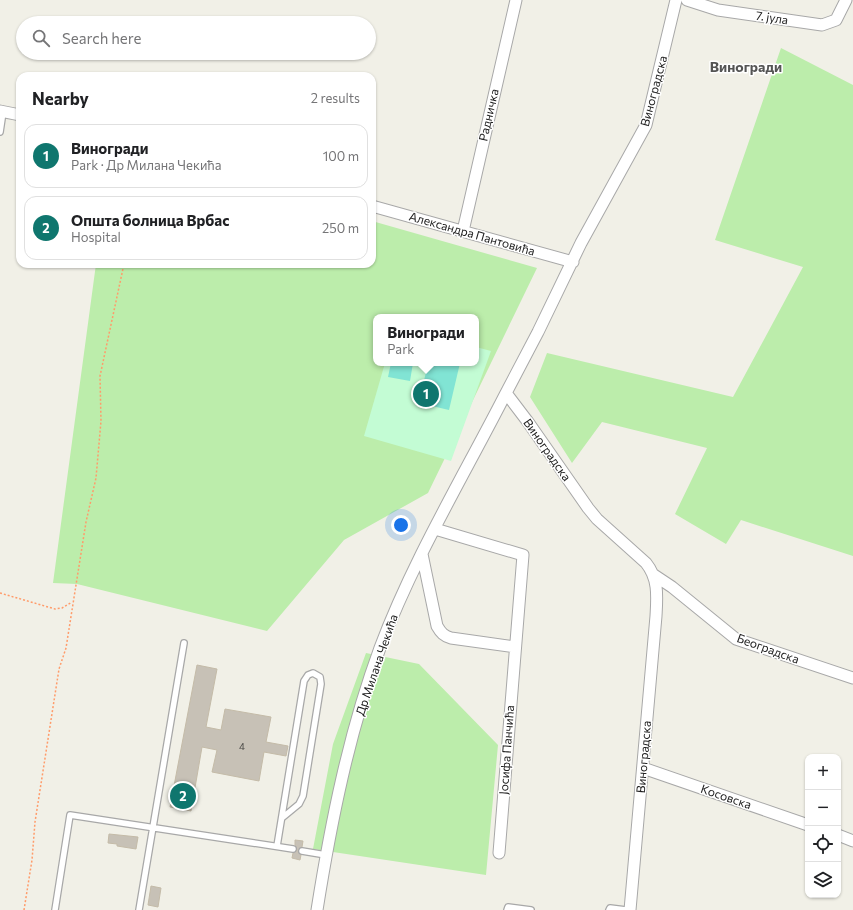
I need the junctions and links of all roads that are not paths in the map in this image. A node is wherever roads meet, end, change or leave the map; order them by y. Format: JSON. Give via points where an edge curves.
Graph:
{"nodes":[{"id":1,"x":516,"y":0,"type":"edge"},
{"id":2,"x":676,"y":0,"type":"edge"},
{"id":3,"x":686,"y":0,"type":"edge"},
{"id":4,"x":846,"y":0,"type":"edge"},
{"id":5,"x":2,"y":112,"type":"edge"},
{"id":6,"x":16,"y":114,"type":"edge"},
{"id":7,"x":0,"y":132,"type":"edge"},
{"id":8,"x":376,"y":207,"type":"edge"},
{"id":9,"x":463,"y":231,"type":"junction"},
{"id":10,"x":573,"y":262,"type":"junction"},
{"id":11,"x":506,"y":393,"type":"junction"},
{"id":12,"x":435,"y":529,"type":"junction"},
{"id":13,"x":422,"y":554,"type":"junction"},
{"id":14,"x":654,"y":575,"type":"junction"},
{"id":15,"x":184,"y":643,"type":"dead end"},
{"id":16,"x":515,"y":647,"type":"junction"},
{"id":17,"x":853,"y":678,"type":"edge"},
{"id":18,"x":643,"y":768,"type":"junction"},
{"id":19,"x":282,"y":818,"type":"junction"},
{"id":20,"x":805,"y":824,"type":"edge"},
{"id":21,"x":152,"y":828,"type":"junction"},
{"id":22,"x":841,"y":836,"type":"edge"},
{"id":23,"x":853,"y":841,"type":"edge"},
{"id":24,"x":277,"y":846,"type":"junction"},
{"id":25,"x":293,"y":849,"type":"dead end"},
{"id":26,"x":302,"y":851,"type":"dead end"},
{"id":27,"x":499,"y":853,"type":"dead end"},
{"id":28,"x":326,"y":855,"type":"junction"},
{"id":29,"x":55,"y":910,"type":"edge"},
{"id":30,"x":139,"y":910,"type":"edge"},
{"id":31,"x":317,"y":910,"type":"edge"},
{"id":32,"x":507,"y":910,"type":"edge"},
{"id":33,"x":531,"y":910,"type":"edge"},
{"id":34,"x":609,"y":910,"type":"edge"},
{"id":35,"x":626,"y":910,"type":"edge"},
{"id":36,"x":630,"y":910,"type":"edge"}],
"edges":[{"from":1,"to":9,"type":"street","name":"Радничка"},
{"from":2,"to":10,"type":"street","name":"Виноградска","via":[[646,126]]},
{"from":3,"to":4,"type":"street","name":"7. јула","via":[[718,10],[822,25],[836,20]]},
{"from":5,"to":6,"type":"street"},
{"from":5,"to":7,"type":"lane"},
{"from":8,"to":9,"type":"street","name":"Александра Пантовића"},
{"from":9,"to":10,"type":"street","name":"Александра Пантовића"},
{"from":10,"to":11,"type":"street","name":"Виноградска"},
{"from":11,"to":12,"type":"street","name":"Др Милана Чекића"},
{"from":11,"to":14,"type":"street","name":"Виноградска","via":[[588,508],[646,563]]},
{"from":12,"to":13,"type":"street","name":"Др Милана Чекића"},
{"from":12,"to":16,"type":"street","name":"Јосифа Панчића","via":[[523,556]]},
{"from":13,"to":16,"type":"street","via":[[440,632],[451,638]]},
{"from":13,"to":28,"type":"street","name":"Др Милана Чекића","via":[[393,616],[376,663],[350,749]]},
{"from":14,"to":17,"type":"street","name":"Београдска","via":[[736,639]]},
{"from":14,"to":18,"type":"street","name":"Виноградска","via":[[657,594],[656,616]]},
{"from":15,"to":21,"type":"lane"},
{"from":16,"to":27,"type":"street","name":"Јосифа Панчића"},
{"from":18,"to":20,"type":"street","name":"Косовска"},
{"from":18,"to":36,"type":"street","name":"Виноградска"},
{"from":19,"to":19,"type":"lane","via":[[304,681],[308,675],[315,674],[320,677],[321,684],[303,796],[299,804]]},
{"from":19,"to":24,"type":"lane"},
{"from":21,"to":24,"type":"lane"},
{"from":21,"to":29,"type":"lane","via":[[70,815]]},
{"from":21,"to":30,"type":"lane"},
{"from":22,"to":23,"type":"street"},
{"from":24,"to":25,"type":"lane"},
{"from":26,"to":28,"type":"lane"},
{"from":28,"to":31,"type":"street","name":"Др Милана Чекића"},
{"from":32,"to":33,"type":"lane","via":[[508,906]]},
{"from":34,"to":35,"type":"lane"}]}
